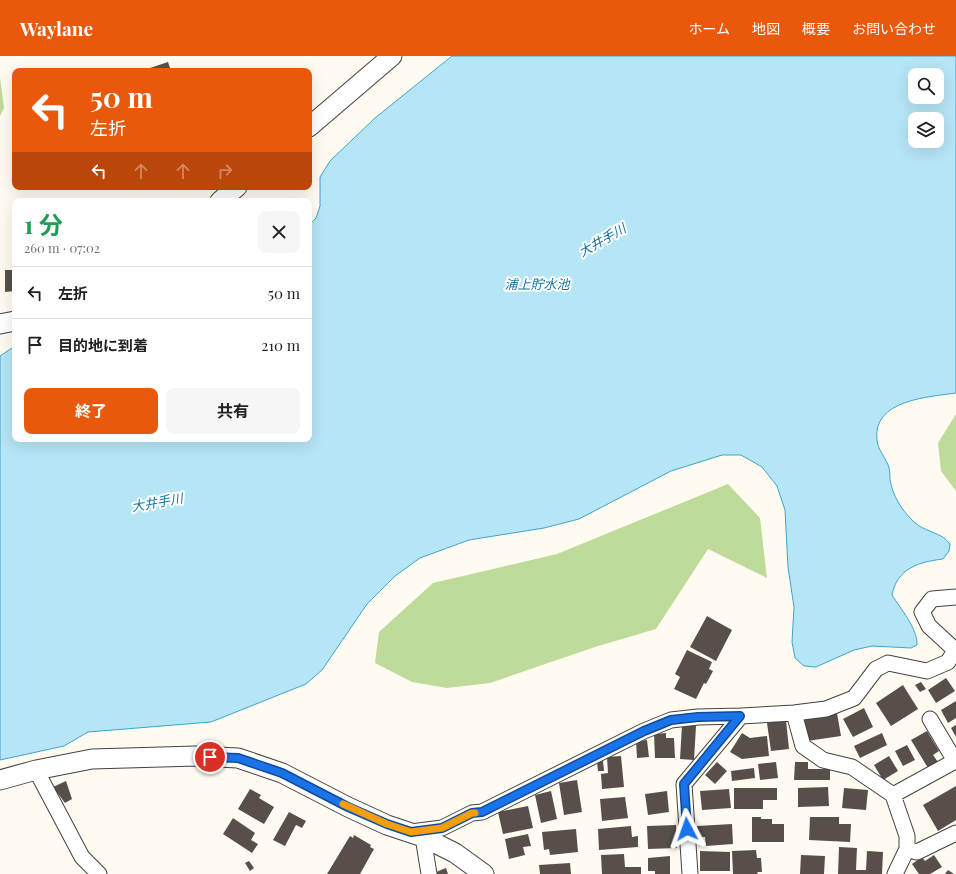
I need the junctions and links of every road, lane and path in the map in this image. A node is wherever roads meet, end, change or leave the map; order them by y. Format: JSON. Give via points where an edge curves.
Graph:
{"nodes":[{"id":1,"x":392,"y":56,"type":"edge"},
{"id":2,"x":312,"y":124,"type":"edge"},
{"id":3,"x":233,"y":190,"type":"edge"},
{"id":4,"x":224,"y":198,"type":"edge"},
{"id":5,"x":12,"y":321,"type":"edge"},
{"id":6,"x":0,"y":324,"type":"edge"},
{"id":7,"x":956,"y":597,"type":"edge"},
{"id":8,"x":794,"y":713,"type":"junction"},
{"id":9,"x":740,"y":716,"type":"junction"},
{"id":10,"x":930,"y":719,"type":"dead end"},
{"id":11,"x":36,"y":770,"type":"junction"},
{"id":12,"x":0,"y":780,"type":"edge"},
{"id":13,"x":893,"y":795,"type":"junction"},
{"id":14,"x":956,"y":833,"type":"edge"},
{"id":15,"x":417,"y":835,"type":"junction"},
{"id":16,"x":907,"y":849,"type":"junction"},
{"id":17,"x":100,"y":874,"type":"edge"},
{"id":18,"x":430,"y":874,"type":"edge"},
{"id":19,"x":484,"y":874,"type":"edge"},
{"id":20,"x":690,"y":874,"type":"edge"},
{"id":21,"x":895,"y":874,"type":"edge"}],
"edges":[{"from":1,"to":2,"type":"street"},
{"from":3,"to":4,"type":"street"},
{"from":5,"to":6,"type":"street"},
{"from":7,"to":8,"type":"street","via":[[932,599],[922,612],[929,626],[955,650],[948,662],[927,671],[888,663],[876,669],[854,698],[826,709]]},
{"from":8,"to":9,"type":"street"},
{"from":8,"to":13,"type":"street","via":[[803,746],[823,760],[852,767]]},
{"from":9,"to":15,"type":"street","via":[[671,720],[482,812],[472,813],[442,828]]},
{"from":9,"to":20,"type":"street","via":[[684,784]]},
{"from":10,"to":13,"type":"street","via":[[955,760]]},
{"from":11,"to":12,"type":"street"},
{"from":11,"to":15,"type":"street","via":[[92,759],[196,756],[238,758],[282,773],[348,807]]},
{"from":11,"to":17,"type":"street","via":[[82,857]]},
{"from":13,"to":16,"type":"street","via":[[907,836]]},
{"from":14,"to":16,"type":"street","via":[[917,852]]},
{"from":15,"to":18,"type":"street"},
{"from":15,"to":19,"type":"street","via":[[455,853]]},
{"from":16,"to":21,"type":"street"}]}
